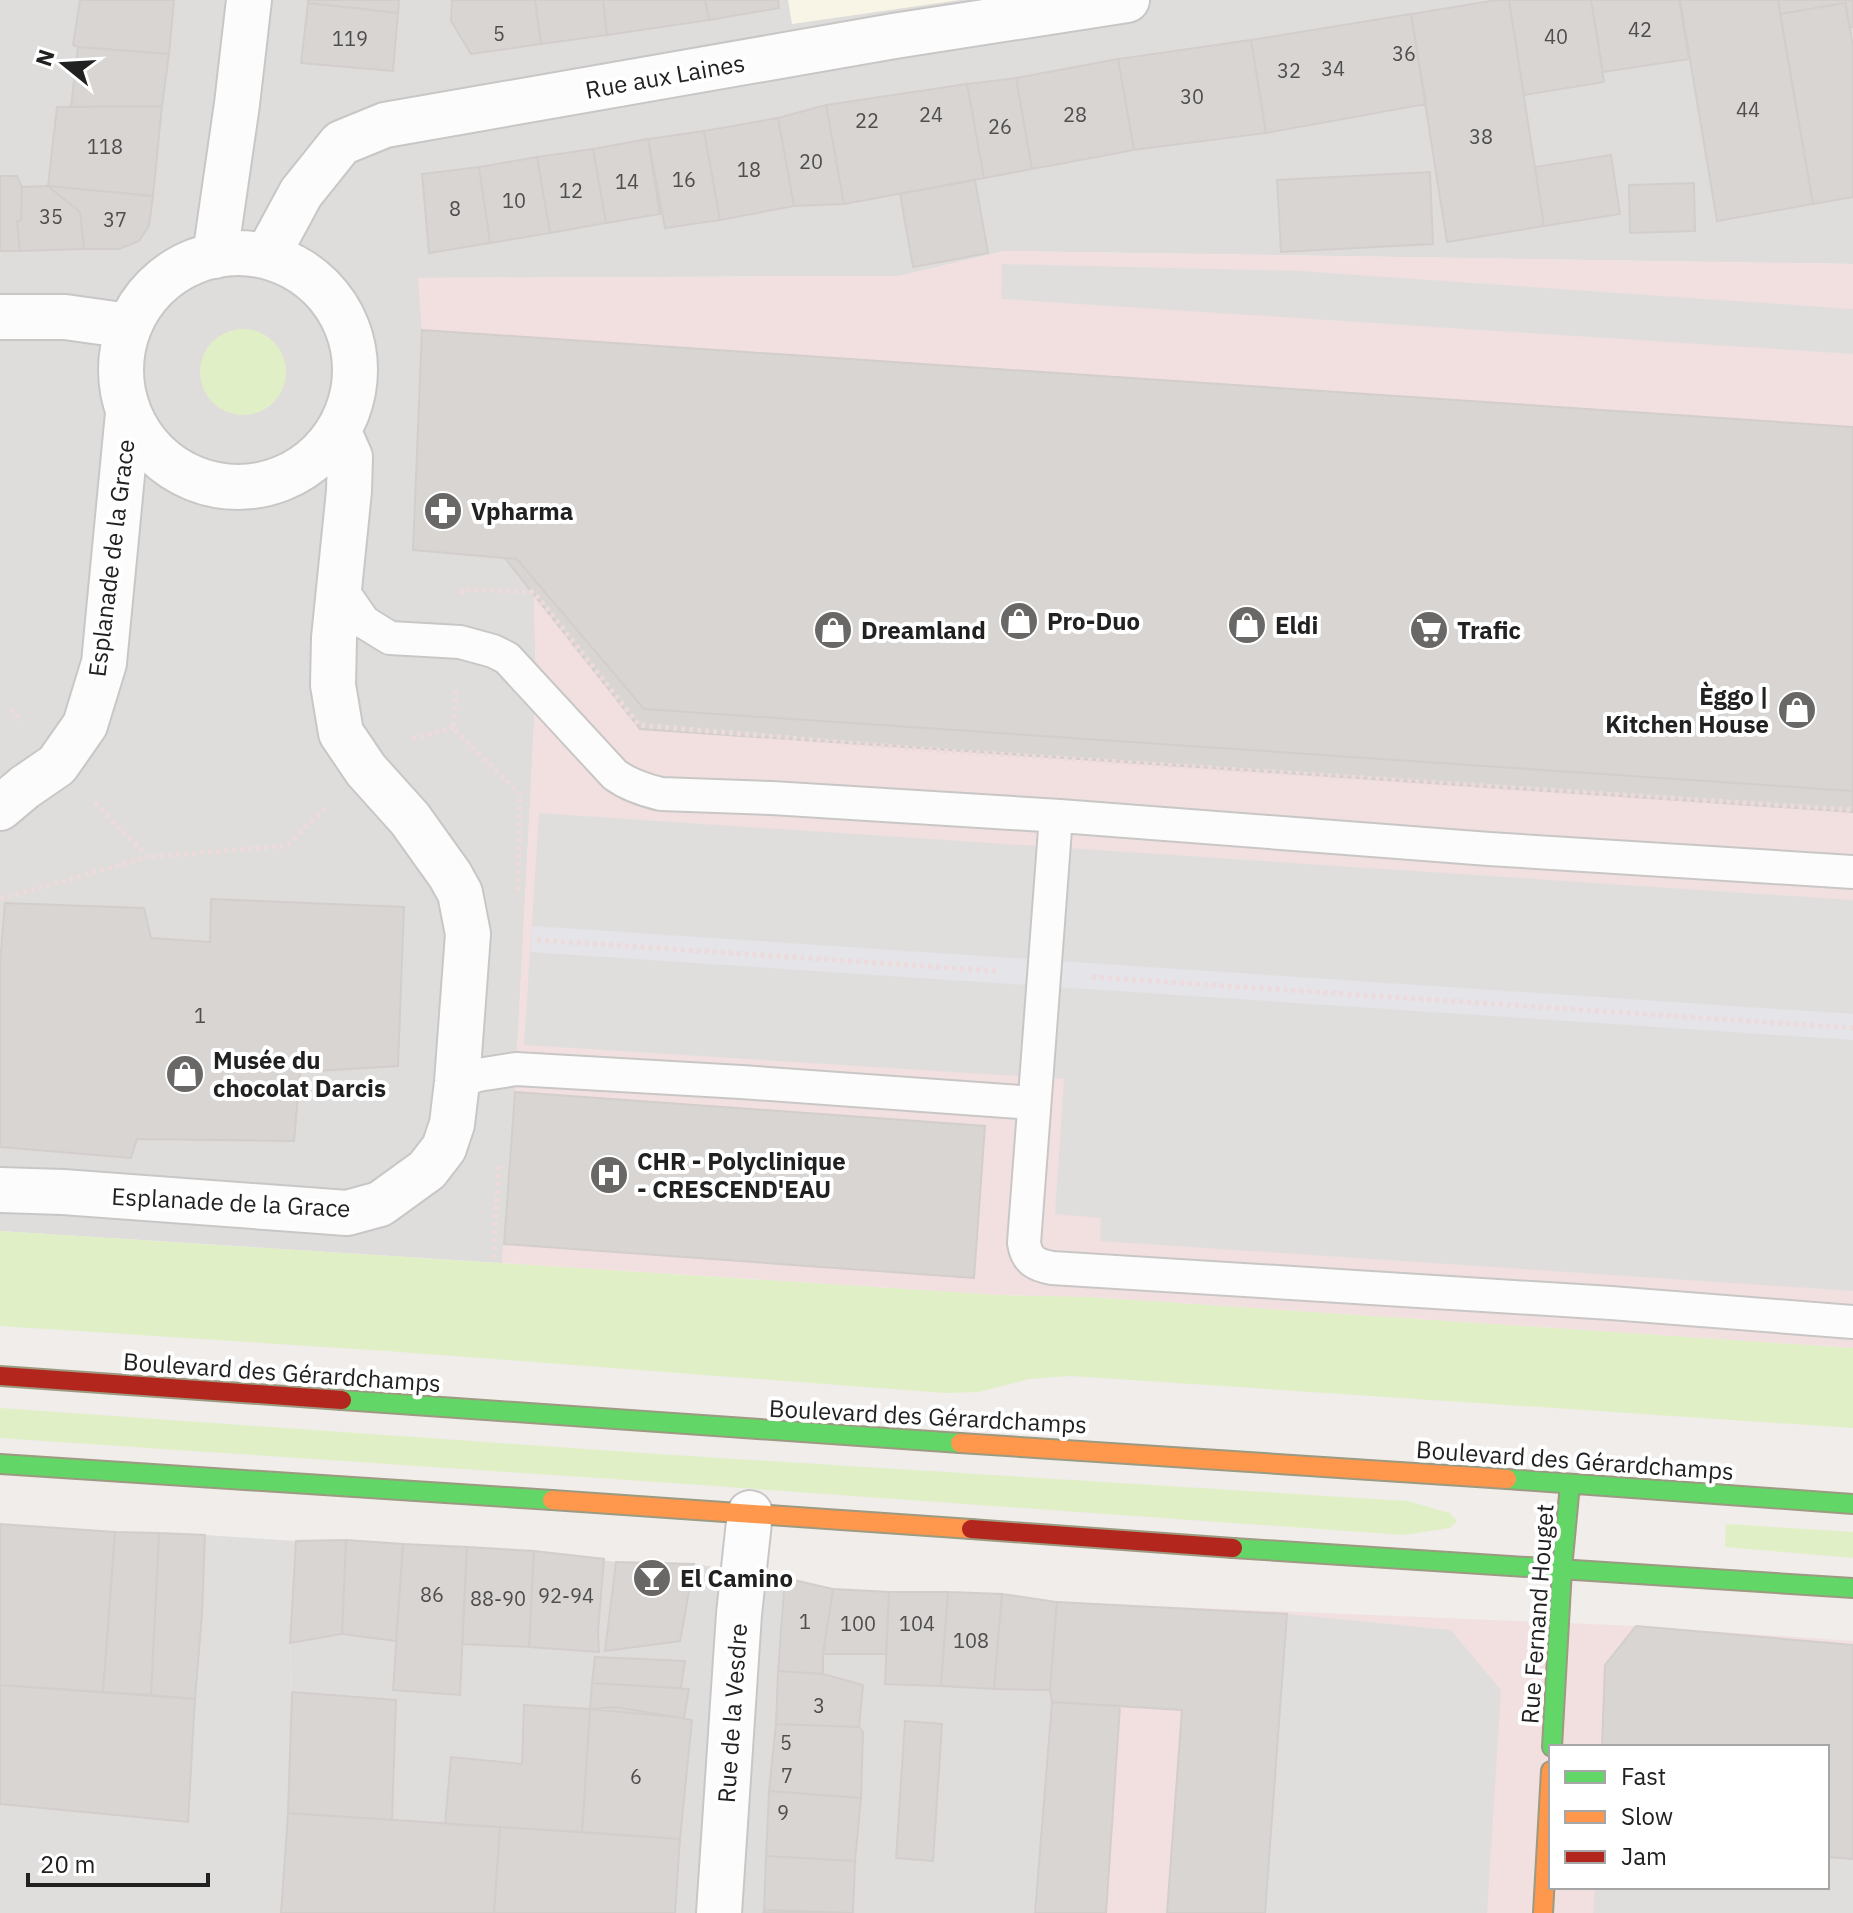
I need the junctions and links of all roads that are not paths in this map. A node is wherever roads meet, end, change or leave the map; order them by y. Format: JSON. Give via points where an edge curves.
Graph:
{"nodes":[{"id":1,"x":249,"y":0,"type":"edge"},
{"id":2,"x":1127,"y":0,"type":"edge"},
{"id":3,"x":215,"y":256,"type":"junction"},
{"id":4,"x":267,"y":256,"type":"junction"},
{"id":5,"x":0,"y":317,"type":"edge"},
{"id":6,"x":129,"y":326,"type":"junction"},
{"id":7,"x":128,"y":413,"type":"junction"},
{"id":8,"x":339,"y":432,"type":"junction"},
{"id":9,"x":339,"y":586,"type":"junction"},
{"id":10,"x":0,"y":808,"type":"edge"},
{"id":11,"x":1056,"y":816,"type":"junction"},
{"id":12,"x":1853,"y":872,"type":"edge"},
{"id":13,"x":457,"y":1082,"type":"junction"},
{"id":14,"x":1034,"y":1103,"type":"junction"},
{"id":15,"x":0,"y":1190,"type":"edge"},
{"id":16,"x":1853,"y":1322,"type":"edge"},
{"id":17,"x":0,"y":1376,"type":"edge"},
{"id":18,"x":0,"y":1464,"type":"edge"},
{"id":19,"x":1570,"y":1484,"type":"junction"},
{"id":20,"x":1853,"y":1504,"type":"edge"},
{"id":21,"x":750,"y":1513,"type":"junction"},
{"id":22,"x":1562,"y":1569,"type":"junction"},
{"id":23,"x":1853,"y":1588,"type":"edge"},
{"id":24,"x":1552,"y":1745,"type":"edge"},
{"id":25,"x":1549,"y":1806,"type":"edge"},
{"id":26,"x":719,"y":1913,"type":"edge"},
{"id":27,"x":1543,"y":1913,"type":"edge"}],
"edges":[{"from":1,"to":3,"type":"street"},
{"from":2,"to":4,"type":"street","name":"Rue aux Laines","via":[[385,125],[341,143],[301,193]]},
{"from":3,"to":4,"type":"street"},
{"from":3,"to":6,"type":"street","via":[[186,265],[163,281]]},
{"from":4,"to":8,"type":"street","via":[[312,278],[348,327],[355,362],[353,399]]},
{"from":5,"to":6,"type":"street","via":[[65,317]]},
{"from":6,"to":7,"type":"street","via":[[121,385]]},
{"from":7,"to":8,"type":"street","via":[[144,441],[168,464],[196,480],[228,488],[260,486],[291,475],[318,457]]},
{"from":7,"to":10,"type":"street","name":"Esplanade de la Grace","via":[[104,663],[85,725],[57,765]]},
{"from":8,"to":9,"type":"street","name":"Esplanade de la Grace","via":[[350,457]]},
{"from":9,"to":11,"type":"lane","via":[[364,622],[390,638],[460,642],[507,658],[615,775],[644,790]]},
{"from":9,"to":13,"type":"street","name":"Esplanade de la Grace","via":[[333,685],[341,733],[410,819],[460,893],[468,934]]},
{"from":11,"to":12,"type":"lane"},
{"from":11,"to":14,"type":"lane"},
{"from":13,"to":14,"type":"lane","via":[[516,1069]]},
{"from":13,"to":15,"type":"street","name":"Esplanade de la Grace","via":[[444,1148],[427,1170],[380,1204],[347,1213]]},
{"from":14,"to":16,"type":"lane","via":[[1024,1243],[1038,1265]]},
{"from":17,"to":19,"type":"main road","name":"Boulevard des Gérardchamps"},
{"from":18,"to":21,"type":"main road"},
{"from":19,"to":20,"type":"main road","name":"Boulevard des Gérardchamps"},
{"from":19,"to":22,"type":"main road","name":"Rue Fernand Houget"},
{"from":21,"to":22,"type":"main road"},
{"from":21,"to":26,"type":"street","name":"Rue de la Vesdre"},
{"from":22,"to":23,"type":"main road"},
{"from":22,"to":24,"type":"main road","name":"Rue Fernand Houget"},
{"from":25,"to":27,"type":"main road"}]}
